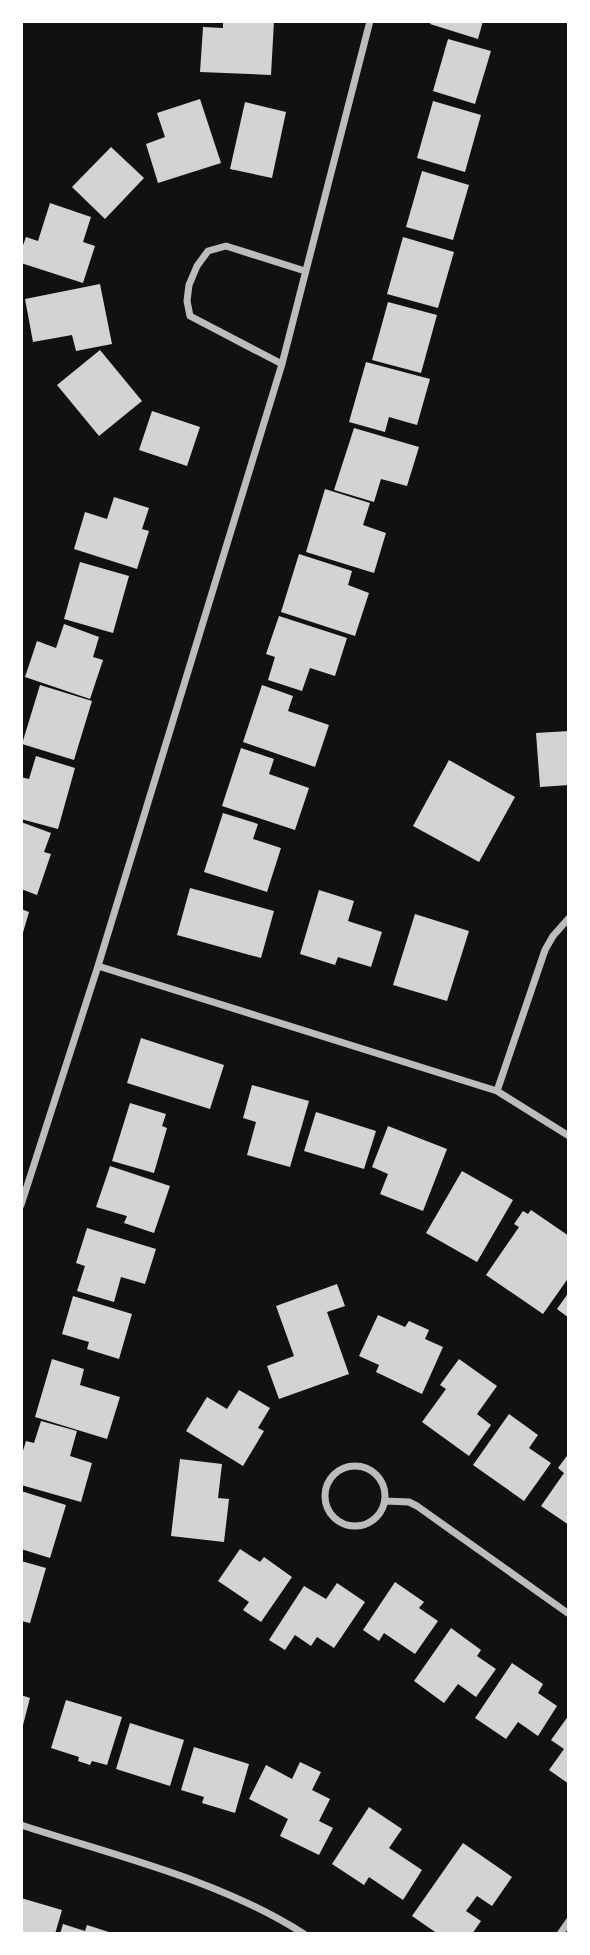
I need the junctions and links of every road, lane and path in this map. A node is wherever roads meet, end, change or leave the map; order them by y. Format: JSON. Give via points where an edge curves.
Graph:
{"nodes":[{"id":1,"x":370,"y":21,"type":"edge"},
{"id":2,"x":305,"y":271,"type":"junction"},
{"id":3,"x":282,"y":364,"type":"junction"},
{"id":4,"x":569,"y":918,"type":"edge"},
{"id":5,"x":98,"y":966,"type":"junction"},
{"id":6,"x":497,"y":1091,"type":"junction"},
{"id":7,"x":569,"y":1136,"type":"edge"},
{"id":8,"x":21,"y":1205,"type":"edge"},
{"id":9,"x":385,"y":1501,"type":"junction"},
{"id":10,"x":569,"y":1614,"type":"edge"},
{"id":11,"x":21,"y":1825,"type":"edge"},
{"id":12,"x":569,"y":1920,"type":"edge"},
{"id":13,"x":304,"y":1934,"type":"edge"},
{"id":14,"x":560,"y":1934,"type":"edge"}],
"edges":[{"from":1,"to":2,"type":"street"},
{"from":2,"to":3,"type":"street"},
{"from":2,"to":3,"type":"street","via":[[226,246],[208,251],[189,285],[190,316]]},
{"from":3,"to":5,"type":"street"},
{"from":4,"to":6,"type":"street","via":[[545,950]]},
{"from":5,"to":6,"type":"street"},
{"from":5,"to":8,"type":"street"},
{"from":6,"to":7,"type":"street"},
{"from":9,"to":9,"type":"street","via":[[376,1519],[348,1525],[331,1515],[326,1486],[348,1466],[368,1468],[382,1482]]},
{"from":9,"to":10,"type":"street","via":[[417,1506]]},
{"from":11,"to":13,"type":"street","via":[[200,1883]]},
{"from":12,"to":14,"type":"street"}]}
